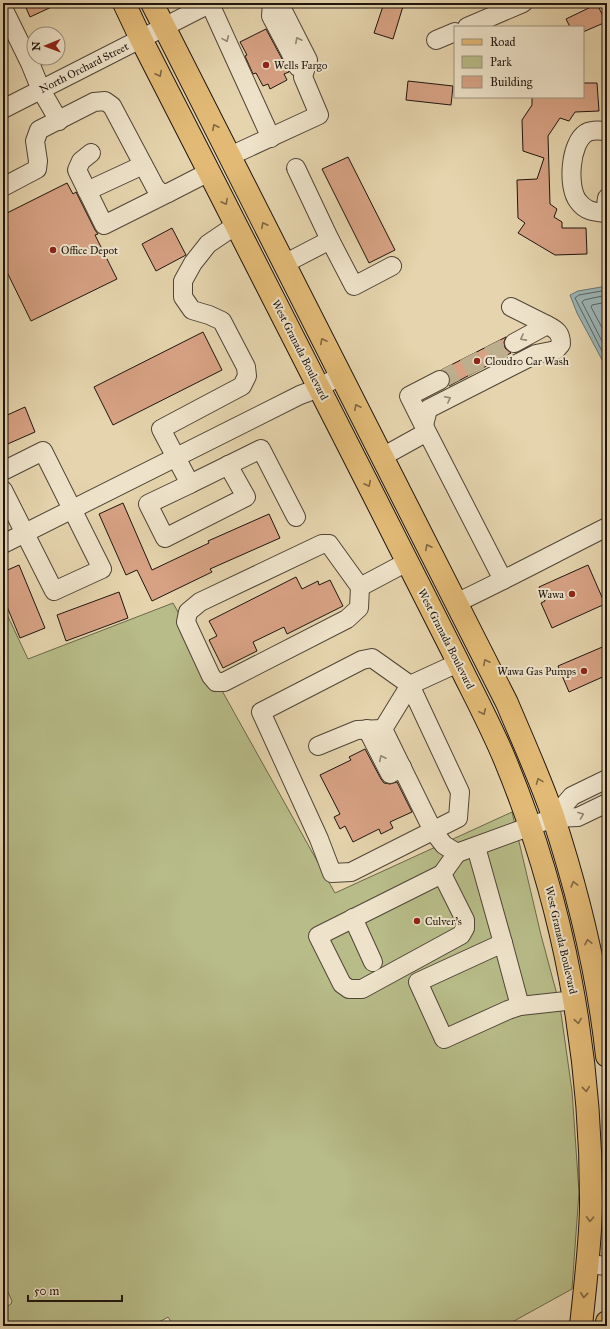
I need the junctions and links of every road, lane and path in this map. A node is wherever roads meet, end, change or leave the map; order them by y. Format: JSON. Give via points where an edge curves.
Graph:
{"nodes":[{"id":1,"x":124,"y":3,"type":"edge"},
{"id":2,"x":152,"y":3,"type":"edge"},
{"id":3,"x":210,"y":3,"type":"edge"},
{"id":4,"x":272,"y":3,"type":"edge"},
{"id":5,"x":279,"y":3,"type":"edge"},
{"id":6,"x":523,"y":3,"type":"edge"},
{"id":7,"x":3,"y":8,"type":"edge"},
{"id":8,"x":469,"y":26,"type":"edge"},
{"id":9,"x":164,"y":28,"type":"junction"},
{"id":10,"x":454,"y":32,"type":"edge"},
{"id":11,"x":141,"y":39,"type":"junction"},
{"id":12,"x":436,"y":40,"type":"dead end"},
{"id":13,"x":303,"y":77,"type":"junction"},
{"id":14,"x":41,"y":90,"type":"junction"},
{"id":15,"x":3,"y":109,"type":"edge"},
{"id":16,"x":59,"y":121,"type":"junction"},
{"id":17,"x":607,"y":132,"type":"edge"},
{"id":18,"x":271,"y":138,"type":"junction"},
{"id":19,"x":91,"y":153,"type":"dead end"},
{"id":20,"x":230,"y":156,"type":"junction"},
{"id":21,"x":143,"y":164,"type":"junction"},
{"id":22,"x":296,"y":168,"type":"dead end"},
{"id":23,"x":209,"y":172,"type":"junction"},
{"id":24,"x":3,"y":187,"type":"edge"},
{"id":25,"x":87,"y":191,"type":"junction"},
{"id":26,"x":168,"y":193,"type":"junction"},
{"id":27,"x":607,"y":198,"type":"edge"},
{"id":28,"x":236,"y":225,"type":"junction"},
{"id":29,"x":330,"y":240,"type":"junction"},
{"id":30,"x":284,"y":264,"type":"junction"},
{"id":31,"x":392,"y":266,"type":"dead end"},
{"id":32,"x":511,"y":307,"type":"dead end"},
{"id":33,"x":547,"y":325,"type":"junction"},
{"id":34,"x":514,"y":343,"type":"tunnel mouth"},
{"id":35,"x":341,"y":375,"type":"junction"},
{"id":36,"x":440,"y":380,"type":"tunnel mouth"},
{"id":37,"x":319,"y":388,"type":"junction"},
{"id":38,"x":426,"y":429,"type":"junction"},
{"id":39,"x":382,"y":457,"type":"junction"},
{"id":40,"x":175,"y":458,"type":"junction"},
{"id":41,"x":228,"y":465,"type":"junction"},
{"id":42,"x":3,"y":471,"type":"edge"},
{"id":43,"x":190,"y":484,"type":"junction"},
{"id":44,"x":3,"y":490,"type":"edge"},
{"id":45,"x":72,"y":509,"type":"junction"},
{"id":46,"x":296,"y":517,"type":"dead end"},
{"id":47,"x":607,"y":527,"type":"edge"},
{"id":48,"x":24,"y":533,"type":"junction"},
{"id":49,"x":3,"y":544,"type":"edge"},
{"id":50,"x":408,"y":562,"type":"junction"},
{"id":51,"x":503,"y":580,"type":"junction"},
{"id":52,"x":360,"y":587,"type":"junction"},
{"id":53,"x":456,"y":603,"type":"junction"},
{"id":54,"x":458,"y":662,"type":"junction"},
{"id":55,"x":410,"y":685,"type":"junction"},
{"id":56,"x":375,"y":729,"type":"junction"},
{"id":57,"x":318,"y":746,"type":"dead end"},
{"id":58,"x":607,"y":779,"type":"edge"},
{"id":59,"x":607,"y":802,"type":"edge"},
{"id":60,"x":553,"y":818,"type":"junction"},
{"id":61,"x":530,"y":826,"type":"junction"},
{"id":62,"x":433,"y":831,"type":"junction"},
{"id":63,"x":476,"y":847,"type":"junction"},
{"id":64,"x":458,"y":853,"type":"junction"},
{"id":65,"x":442,"y":874,"type":"junction"},
{"id":66,"x":353,"y":918,"type":"junction"},
{"id":67,"x":503,"y":943,"type":"junction"},
{"id":68,"x":374,"y":962,"type":"dead end"},
{"id":69,"x":575,"y":1000,"type":"junction"},
{"id":70,"x":520,"y":1006,"type":"junction"},
{"id":71,"x":607,"y":1056,"type":"edge"},
{"id":72,"x":597,"y":1265,"type":"edge"},
{"id":73,"x":607,"y":1322,"type":"edge"},
{"id":74,"x":581,"y":1326,"type":"edge"},
{"id":75,"x":607,"y":1326,"type":"edge"}],
"edges":[{"from":1,"to":11,"type":"main road","name":"West Granada Boulevard"},
{"from":2,"to":9,"type":"main road"},
{"from":3,"to":9,"type":"street","name":"North Orchard Street"},
{"from":3,"to":18,"type":"street","one_way":true},
{"from":4,"to":13,"type":"street","via":[[271,16]]},
{"from":13,"to":5,"type":"street","one_way":true,"via":[[308,60]]},
{"from":6,"to":8,"type":"street"},
{"from":7,"to":14,"type":"street"},
{"from":9,"to":11,"type":"street","name":"North Orchard Street"},
{"from":20,"to":9,"type":"main road","one_way":true},
{"from":10,"to":12,"type":"street"},
{"from":11,"to":14,"type":"street","name":"North Orchard Street"},
{"from":11,"to":23,"type":"main road","name":"West Granada Boulevard","one_way":true},
{"from":13,"to":18,"type":"street","via":[[319,114]]},
{"from":14,"to":15,"type":"street","name":"North Orchard Street"},
{"from":14,"to":16,"type":"street"},
{"from":16,"to":21,"type":"street","via":[[94,102],[105,101],[112,106]]},
{"from":16,"to":24,"type":"street","via":[[39,130],[35,141],[37,169]]},
{"from":17,"to":27,"type":"street","via":[[587,132],[574,149],[572,188],[577,200],[592,212],[605,212]]},
{"from":18,"to":20,"type":"street"},
{"from":19,"to":25,"type":"street","via":[[81,161],[77,170]]},
{"from":30,"to":20,"type":"main road","one_way":true},
{"from":21,"to":25,"type":"street"},
{"from":21,"to":26,"type":"street","via":[[154,187],[161,193]]},
{"from":22,"to":29,"type":"street"},
{"from":23,"to":26,"type":"street"},
{"from":23,"to":28,"type":"main road","name":"West Granada Boulevard","one_way":true},
{"from":25,"to":26,"type":"street","via":[[104,225]]},
{"from":28,"to":37,"type":"main road","name":"West Granada Boulevard"},
{"from":28,"to":40,"type":"street","via":[[208,244],[193,263],[183,281],[183,297],[192,310],[222,321],[246,367],[247,376],[242,386],[161,429]]},
{"from":29,"to":30,"type":"street"},
{"from":29,"to":31,"type":"street","via":[[354,286]]},
{"from":35,"to":30,"type":"main road","one_way":true},
{"from":32,"to":33,"type":"street"},
{"from":33,"to":34,"type":"street","one_way":true},
{"from":38,"to":33,"type":"street","one_way":true,"via":[[428,409],[536,354],[556,350],[561,344],[561,336]]},
{"from":35,"to":37,"type":"street"},
{"from":39,"to":35,"type":"main road","one_way":true},
{"from":36,"to":38,"type":"street","via":[[409,396]]},
{"from":37,"to":40,"type":"street","via":[[300,395]]},
{"from":37,"to":50,"type":"main road","name":"West Granada Boulevard","one_way":true},
{"from":38,"to":39,"type":"street"},
{"from":38,"to":51,"type":"street"},
{"from":53,"to":39,"type":"main road","one_way":true},
{"from":40,"to":43,"type":"street"},
{"from":40,"to":45,"type":"street"},
{"from":41,"to":43,"type":"street"},
{"from":41,"to":43,"type":"street","via":[[246,498],[165,538],[148,504]]},
{"from":41,"to":46,"type":"street","via":[[261,449]]},
{"from":42,"to":45,"type":"street","via":[[42,451]]},
{"from":44,"to":48,"type":"street"},
{"from":45,"to":48,"type":"street"},
{"from":45,"to":48,"type":"street","via":[[102,569],[54,591]]},
{"from":47,"to":51,"type":"street"},
{"from":48,"to":49,"type":"street"},
{"from":50,"to":52,"type":"street"},
{"from":50,"to":54,"type":"main road","name":"West Granada Boulevard"},
{"from":51,"to":53,"type":"street"},
{"from":52,"to":52,"type":"street","via":[[329,544],[322,544],[200,602],[188,612],[186,622],[211,676],[216,682],[224,682],[347,619],[359,608]]},
{"from":60,"to":53,"type":"main road","one_way":true,"via":[[507,703]]},
{"from":54,"to":55,"type":"street"},
{"from":54,"to":61,"type":"main road","name":"West Granada Boulevard","one_way":true,"via":[[505,760]]},
{"from":55,"to":56,"type":"street"},
{"from":55,"to":62,"type":"street","via":[[460,792],[458,818]]},
{"from":55,"to":62,"type":"street","via":[[372,658],[362,660],[261,712],[320,839],[332,873],[351,872]]},
{"from":56,"to":57,"type":"street","via":[[357,730]]},
{"from":56,"to":62,"type":"street","via":[[402,767]]},
{"from":58,"to":60,"type":"street","via":[[572,796]]},
{"from":60,"to":59,"type":"street","one_way":true,"via":[[578,817]]},
{"from":60,"to":61,"type":"street"},
{"from":71,"to":60,"type":"main road","one_way":true,"via":[[596,978],[584,921]]},
{"from":61,"to":63,"type":"street"},
{"from":61,"to":69,"type":"main road","name":"West Granada Boulevard","via":[[560,928]]},
{"from":62,"to":64,"type":"street","via":[[444,845]]},
{"from":63,"to":64,"type":"street"},
{"from":63,"to":67,"type":"street"},
{"from":64,"to":65,"type":"street"},
{"from":65,"to":66,"type":"street"},
{"from":65,"to":66,"type":"street","via":[[465,920],[461,936],[384,978],[356,990],[342,984],[318,936]]},
{"from":66,"to":68,"type":"street"},
{"from":67,"to":70,"type":"street"},
{"from":67,"to":70,"type":"street","via":[[418,982],[444,1039]]},
{"from":69,"to":70,"type":"street"},
{"from":69,"to":72,"type":"main road","name":"West Granada Boulevard","one_way":true,"via":[[588,1100],[591,1211]]},
{"from":72,"to":74,"type":"main road","name":"West Granada Boulevard","one_way":true},
{"from":73,"to":75,"type":"main road"}]}
